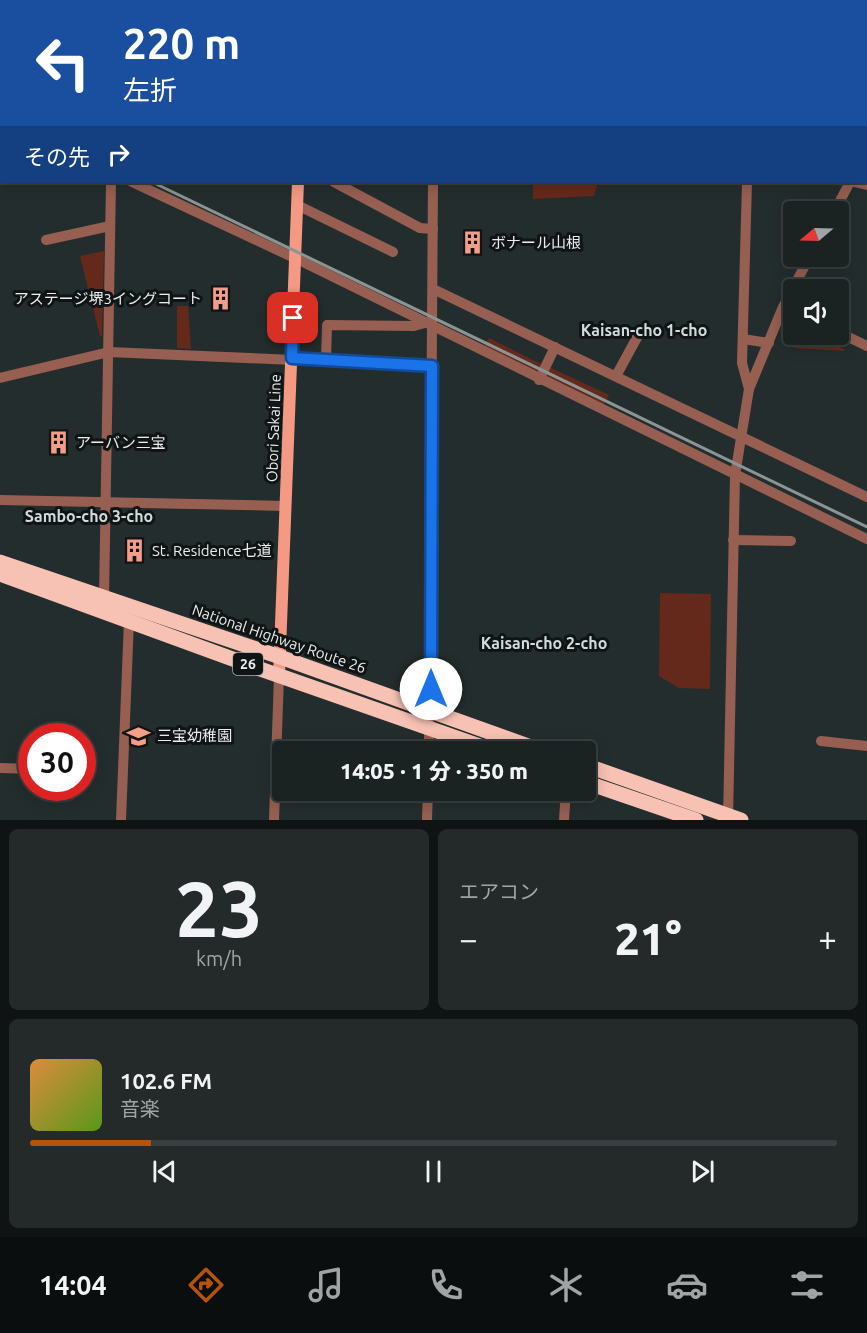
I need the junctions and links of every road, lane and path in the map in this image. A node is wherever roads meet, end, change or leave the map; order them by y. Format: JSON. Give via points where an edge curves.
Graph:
{"nodes":[{"id":1,"x":111,"y":183,"type":"edge"},
{"id":2,"x":134,"y":183,"type":"edge"},
{"id":3,"x":298,"y":183,"type":"edge"},
{"id":4,"x":336,"y":183,"type":"edge"},
{"id":5,"x":433,"y":183,"type":"edge"},
{"id":6,"x":747,"y":183,"type":"edge"},
{"id":7,"x":851,"y":183,"type":"edge"},
{"id":8,"x":841,"y":201,"type":"edge"},
{"id":9,"x":297,"y":205,"type":"junction"},
{"id":10,"x":110,"y":226,"type":"junction"},
{"id":11,"x":433,"y":229,"type":"junction"},
{"id":12,"x":46,"y":240,"type":"dead end"},
{"id":13,"x":393,"y":252,"type":"dead end"},
{"id":14,"x":296,"y":259,"type":"junction"},
{"id":15,"x":433,"y":289,"type":"junction"},
{"id":16,"x":783,"y":318,"type":"edge"},
{"id":17,"x":429,"y":325,"type":"junction"},
{"id":18,"x":640,"y":332,"type":"dead end"},
{"id":19,"x":849,"y":337,"type":"edge"},
{"id":20,"x":743,"y":339,"type":"junction"},
{"id":21,"x":769,"y":343,"type":"junction"},
{"id":22,"x":867,"y":346,"type":"edge"},
{"id":23,"x":555,"y":347,"type":"junction"},
{"id":24,"x":109,"y":352,"type":"junction"},
{"id":25,"x":292,"y":358,"type":"junction"},
{"id":26,"x":326,"y":360,"type":"junction"},
{"id":27,"x":432,"y":366,"type":"junction"},
{"id":28,"x":616,"y":376,"type":"junction"},
{"id":29,"x":0,"y":378,"type":"edge"},
{"id":30,"x":539,"y":380,"type":"junction"},
{"id":31,"x":749,"y":389,"type":"junction"},
{"id":32,"x":740,"y":438,"type":"junction"},
{"id":33,"x":735,"y":475,"type":"junction"},
{"id":34,"x":867,"y":497,"type":"edge"},
{"id":35,"x":0,"y":500,"type":"edge"},
{"id":36,"x":104,"y":503,"type":"junction"},
{"id":37,"x":286,"y":506,"type":"junction"},
{"id":38,"x":867,"y":539,"type":"edge"},
{"id":39,"x":733,"y":540,"type":"junction"},
{"id":40,"x":790,"y":541,"type":"dead end"},
{"id":41,"x":0,"y":562,"type":"edge"},
{"id":42,"x":0,"y":574,"type":"edge"},
{"id":43,"x":104,"y":598,"type":"junction"},
{"id":44,"x":129,"y":620,"type":"junction"},
{"id":45,"x":280,"y":657,"type":"junction"},
{"id":46,"x":279,"y":676,"type":"junction"},
{"id":47,"x":431,"y":712,"type":"junction"},
{"id":48,"x":430,"y":729,"type":"junction"},
{"id":49,"x":429,"y":741,"type":"edge"},
{"id":50,"x":464,"y":741,"type":"edge"},
{"id":51,"x":514,"y":741,"type":"edge"},
{"id":52,"x":821,"y":741,"type":"dead end"},
{"id":53,"x":867,"y":746,"type":"edge"},
{"id":54,"x":0,"y":768,"type":"edge"},
{"id":55,"x":18,"y":769,"type":"edge"},
{"id":56,"x":596,"y":769,"type":"edge"},
{"id":57,"x":596,"y":786,"type":"edge"},
{"id":58,"x":428,"y":801,"type":"edge"},
{"id":59,"x":565,"y":801,"type":"edge"},
{"id":60,"x":732,"y":818,"type":"edge"},
{"id":61,"x":121,"y":820,"type":"edge"},
{"id":62,"x":274,"y":820,"type":"edge"},
{"id":63,"x":427,"y":820,"type":"edge"},
{"id":64,"x":564,"y":820,"type":"edge"},
{"id":65,"x":696,"y":820,"type":"edge"}],
"edges":[{"from":1,"to":10,"type":"street"},
{"from":2,"to":14,"type":"street"},
{"from":3,"to":9,"type":"main road","name":"Obori Sakai Line"},
{"from":4,"to":11,"type":"street","via":[[420,228]]},
{"from":5,"to":11,"type":"street"},
{"from":6,"to":20,"type":"street"},
{"from":7,"to":8,"type":"street"},
{"from":9,"to":13,"type":"street"},
{"from":9,"to":14,"type":"main road","name":"Obori Sakai Line"},
{"from":10,"to":12,"type":"street"},
{"from":10,"to":24,"type":"street"},
{"from":11,"to":15,"type":"street"},
{"from":14,"to":17,"type":"street"},
{"from":14,"to":25,"type":"main road","name":"Obori Sakai Line"},
{"from":15,"to":17,"type":"street"},
{"from":15,"to":23,"type":"street"},
{"from":16,"to":21,"type":"street"},
{"from":17,"to":26,"type":"street","via":[[327,325]]},
{"from":17,"to":27,"type":"street"},
{"from":17,"to":30,"type":"street"},
{"from":18,"to":28,"type":"street"},
{"from":19,"to":22,"type":"street"},
{"from":20,"to":21,"type":"street"},
{"from":20,"to":31,"type":"street","via":[[742,363]]},
{"from":21,"to":31,"type":"street"},
{"from":23,"to":28,"type":"street"},
{"from":23,"to":30,"type":"street"},
{"from":24,"to":25,"type":"street"},
{"from":24,"to":29,"type":"street"},
{"from":24,"to":36,"type":"street"},
{"from":25,"to":26,"type":"street"},
{"from":25,"to":37,"type":"main road","name":"Obori Sakai Line"},
{"from":26,"to":27,"type":"street"},
{"from":27,"to":47,"type":"street"},
{"from":28,"to":32,"type":"street"},
{"from":30,"to":33,"type":"street"},
{"from":31,"to":32,"type":"street"},
{"from":32,"to":33,"type":"street"},
{"from":32,"to":34,"type":"street"},
{"from":33,"to":38,"type":"street"},
{"from":33,"to":39,"type":"street"},
{"from":35,"to":36,"type":"street"},
{"from":36,"to":37,"type":"street"},
{"from":36,"to":43,"type":"street"},
{"from":37,"to":45,"type":"main road","name":"Obori Sakai Line"},
{"from":39,"to":40,"type":"street"},
{"from":39,"to":60,"type":"street"},
{"from":41,"to":43,"type":"highway","name":"National Highway Route 26","number":"26"},
{"from":42,"to":44,"type":"highway","number":"26"},
{"from":43,"to":45,"type":"highway","name":"National Highway Route 26","number":"26"},
{"from":44,"to":46,"type":"highway","number":"26"},
{"from":44,"to":61,"type":"street"},
{"from":45,"to":46,"type":"main road","name":"Obori Sakai Line"},
{"from":45,"to":47,"type":"highway","name":"National Highway Route 26","number":"26"},
{"from":46,"to":48,"type":"highway","number":"26"},
{"from":46,"to":62,"type":"street"},
{"from":47,"to":48,"type":"street"},
{"from":47,"to":51,"type":"highway","name":"National Highway Route 26","number":"26"},
{"from":48,"to":49,"type":"street"},
{"from":48,"to":50,"type":"highway","number":"26"},
{"from":52,"to":53,"type":"street"},
{"from":54,"to":55,"type":"street"},
{"from":56,"to":60,"type":"highway"},
{"from":57,"to":65,"type":"highway"},
{"from":58,"to":63,"type":"street"},
{"from":59,"to":64,"type":"street"}]}
